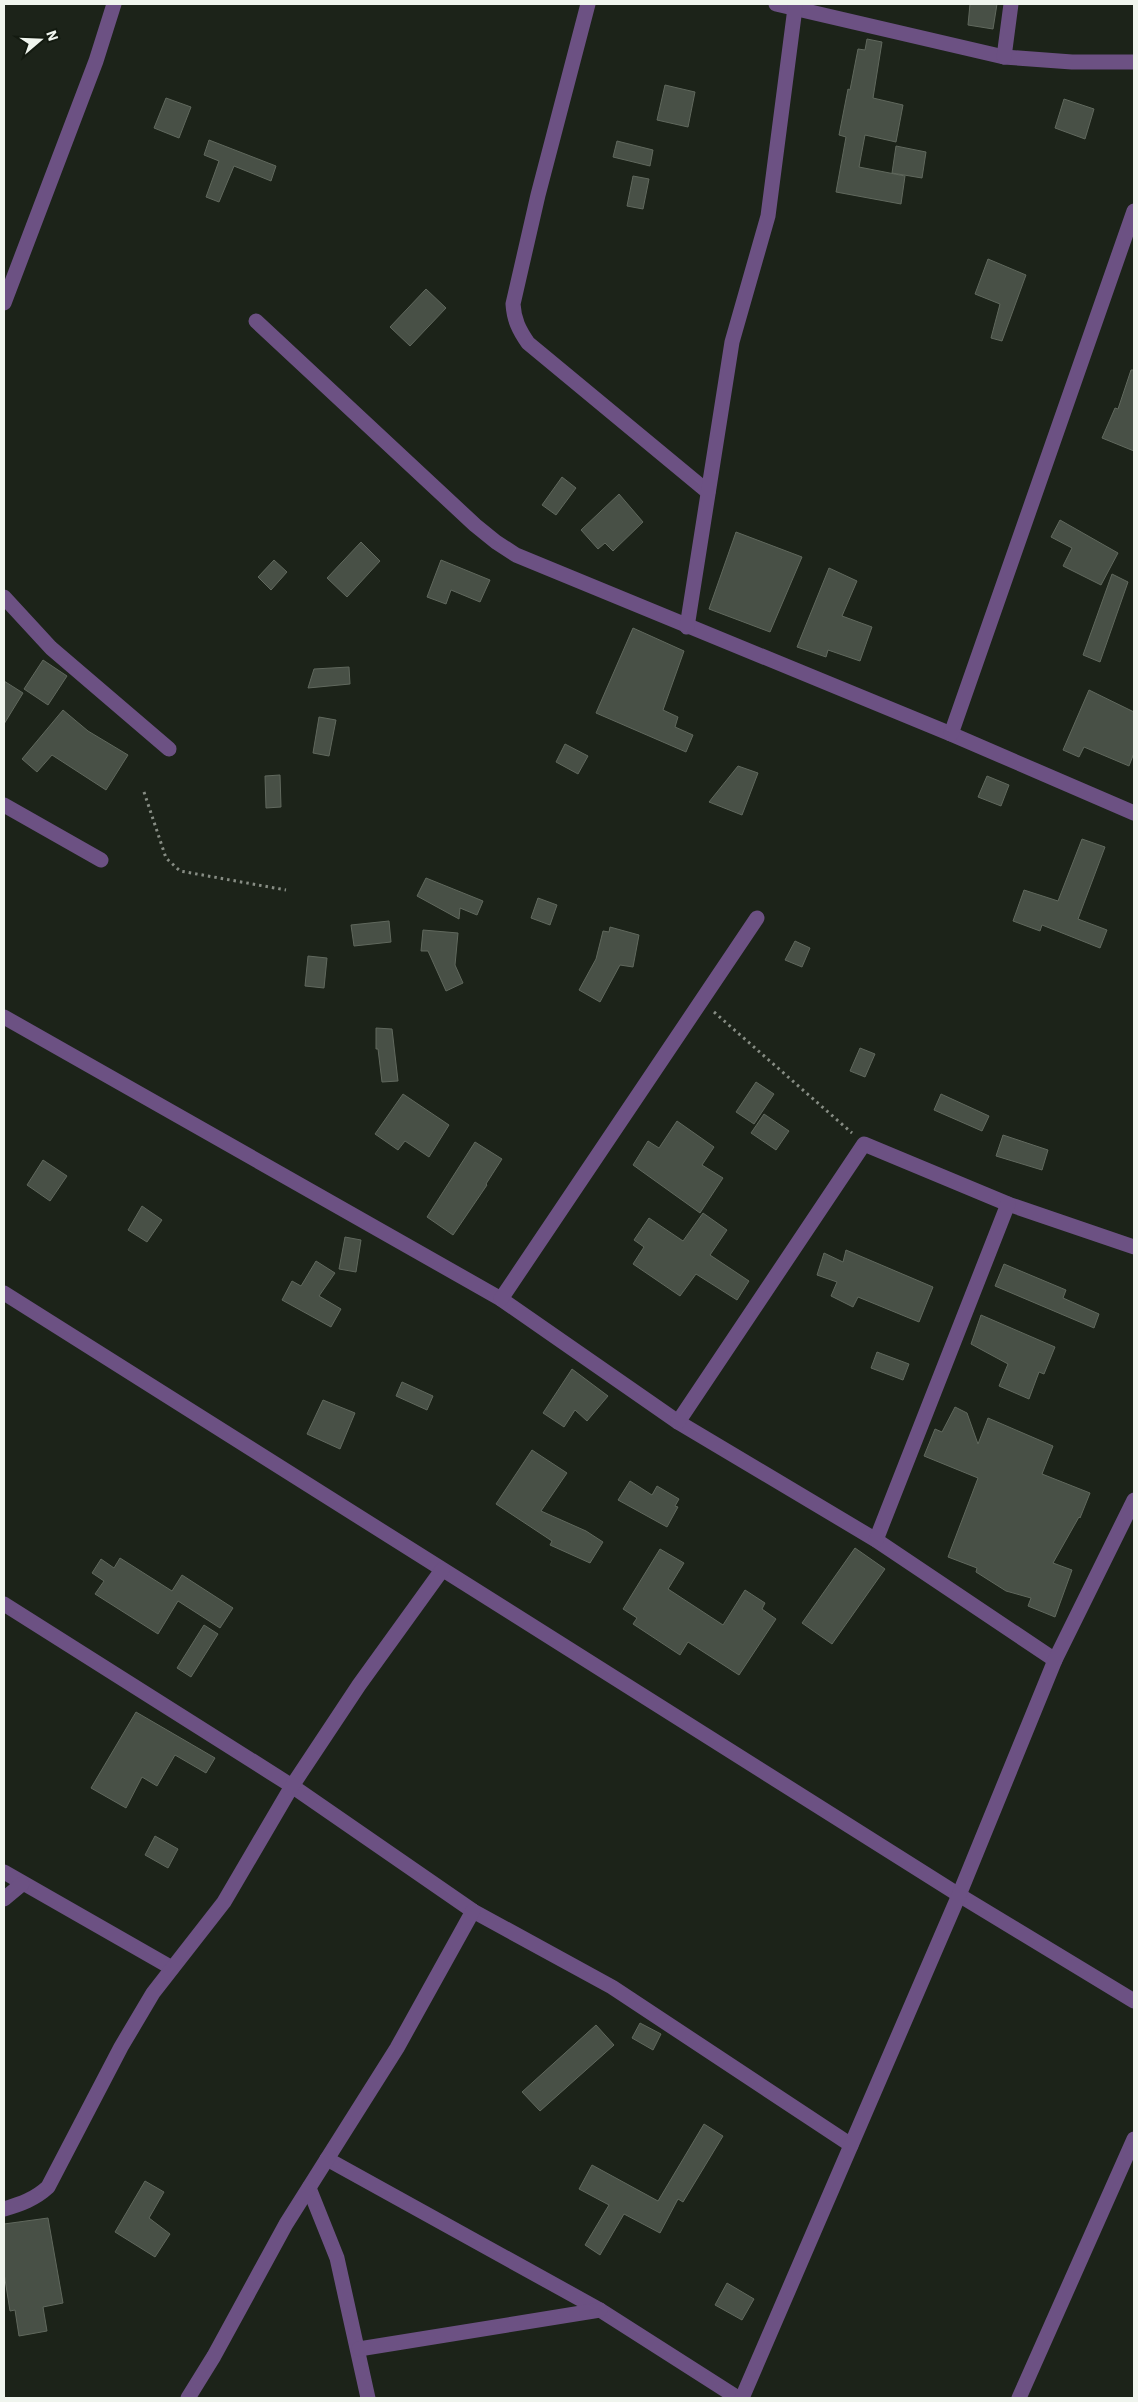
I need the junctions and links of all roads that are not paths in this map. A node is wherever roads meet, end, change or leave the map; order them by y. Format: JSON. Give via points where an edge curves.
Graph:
{"nodes":[{"id":1,"x":114,"y":4,"type":"edge"},
{"id":2,"x":588,"y":4,"type":"edge"},
{"id":3,"x":776,"y":4,"type":"edge"},
{"id":4,"x":1011,"y":4,"type":"edge"},
{"id":5,"x":796,"y":8,"type":"junction"},
{"id":6,"x":1004,"y":57,"type":"junction"},
{"id":7,"x":1134,"y":62,"type":"edge"},
{"id":8,"x":1134,"y":211,"type":"edge"},
{"id":9,"x":4,"y":303,"type":"edge"},
{"id":10,"x":256,"y":321,"type":"dead end"},
{"id":11,"x":708,"y":492,"type":"junction"},
{"id":12,"x":4,"y":596,"type":"edge"},
{"id":13,"x":686,"y":626,"type":"junction"},
{"id":14,"x":951,"y":734,"type":"junction"},
{"id":15,"x":169,"y":749,"type":"dead end"},
{"id":16,"x":4,"y":805,"type":"edge"},
{"id":17,"x":1134,"y":813,"type":"edge"},
{"id":18,"x":101,"y":860,"type":"dead end"},
{"id":19,"x":757,"y":918,"type":"dead end"},
{"id":20,"x":4,"y":1017,"type":"edge"},
{"id":21,"x":1008,"y":1204,"type":"junction"},
{"id":22,"x":1134,"y":1246,"type":"edge"},
{"id":23,"x":4,"y":1293,"type":"edge"},
{"id":24,"x":501,"y":1299,"type":"junction"},
{"id":25,"x":678,"y":1422,"type":"junction"},
{"id":26,"x":1134,"y":1500,"type":"edge"},
{"id":27,"x":876,"y":1540,"type":"junction"},
{"id":28,"x":442,"y":1570,"type":"junction"},
{"id":29,"x":4,"y":1604,"type":"edge"},
{"id":30,"x":1055,"y":1660,"type":"junction"},
{"id":31,"x":292,"y":1786,"type":"junction"},
{"id":32,"x":4,"y":1872,"type":"edge"},
{"id":33,"x":22,"y":1884,"type":"junction"},
{"id":34,"x":959,"y":1895,"type":"junction"},
{"id":35,"x":4,"y":1899,"type":"edge"},
{"id":36,"x":473,"y":1911,"type":"junction"},
{"id":37,"x":172,"y":1968,"type":"junction"},
{"id":38,"x":1134,"y":2001,"type":"edge"},
{"id":39,"x":1134,"y":2139,"type":"edge"},
{"id":40,"x":851,"y":2145,"type":"junction"},
{"id":41,"x":327,"y":2159,"type":"junction"},
{"id":42,"x":309,"y":2188,"type":"junction"},
{"id":43,"x":4,"y":2209,"type":"edge"},
{"id":44,"x":600,"y":2310,"type":"junction"},
{"id":45,"x":359,"y":2349,"type":"junction"},
{"id":46,"x":188,"y":2398,"type":"edge"},
{"id":47,"x":368,"y":2398,"type":"edge"},
{"id":48,"x":740,"y":2398,"type":"edge"},
{"id":49,"x":1019,"y":2398,"type":"edge"}],
"edges":[{"from":1,"to":9,"type":"street","via":[[96,61]]},
{"from":2,"to":11,"type":"street","via":[[538,195],[513,304],[514,316],[528,343]]},
{"from":3,"to":5,"type":"street"},
{"from":4,"to":6,"type":"street"},
{"from":5,"to":6,"type":"street"},
{"from":5,"to":11,"type":"street","via":[[768,216],[732,342]]},
{"from":6,"to":7,"type":"street"},
{"from":8,"to":14,"type":"street"},
{"from":10,"to":13,"type":"street","via":[[496,542],[516,555]]},
{"from":11,"to":13,"type":"street"},
{"from":12,"to":15,"type":"street","via":[[51,648]]},
{"from":13,"to":14,"type":"street"},
{"from":14,"to":17,"type":"street"},
{"from":16,"to":18,"type":"street"},
{"from":19,"to":24,"type":"street"},
{"from":20,"to":24,"type":"street"},
{"from":21,"to":22,"type":"street"},
{"from":21,"to":25,"type":"street","via":[[864,1144]]},
{"from":21,"to":27,"type":"street"},
{"from":23,"to":28,"type":"street"},
{"from":24,"to":25,"type":"street"},
{"from":25,"to":27,"type":"street"},
{"from":26,"to":30,"type":"street"},
{"from":27,"to":30,"type":"street"},
{"from":28,"to":31,"type":"street","via":[[359,1685]]},
{"from":28,"to":34,"type":"street"},
{"from":29,"to":31,"type":"street"},
{"from":30,"to":34,"type":"street"},
{"from":31,"to":36,"type":"street"},
{"from":31,"to":37,"type":"street","via":[[224,1902]]},
{"from":32,"to":33,"type":"street"},
{"from":33,"to":35,"type":"street"},
{"from":33,"to":37,"type":"street"},
{"from":34,"to":38,"type":"street"},
{"from":34,"to":40,"type":"street"},
{"from":36,"to":40,"type":"street","via":[[612,1986]]},
{"from":36,"to":41,"type":"street","via":[[397,2048]]},
{"from":37,"to":43,"type":"street","via":[[121,2047],[48,2187],[25,2202]]},
{"from":39,"to":49,"type":"street"},
{"from":40,"to":48,"type":"street"},
{"from":41,"to":42,"type":"street"},
{"from":41,"to":44,"type":"street"},
{"from":42,"to":45,"type":"street","via":[[337,2258]]},
{"from":42,"to":46,"type":"street"},
{"from":44,"to":45,"type":"street"},
{"from":44,"to":48,"type":"street"},
{"from":45,"to":47,"type":"street"}]}
